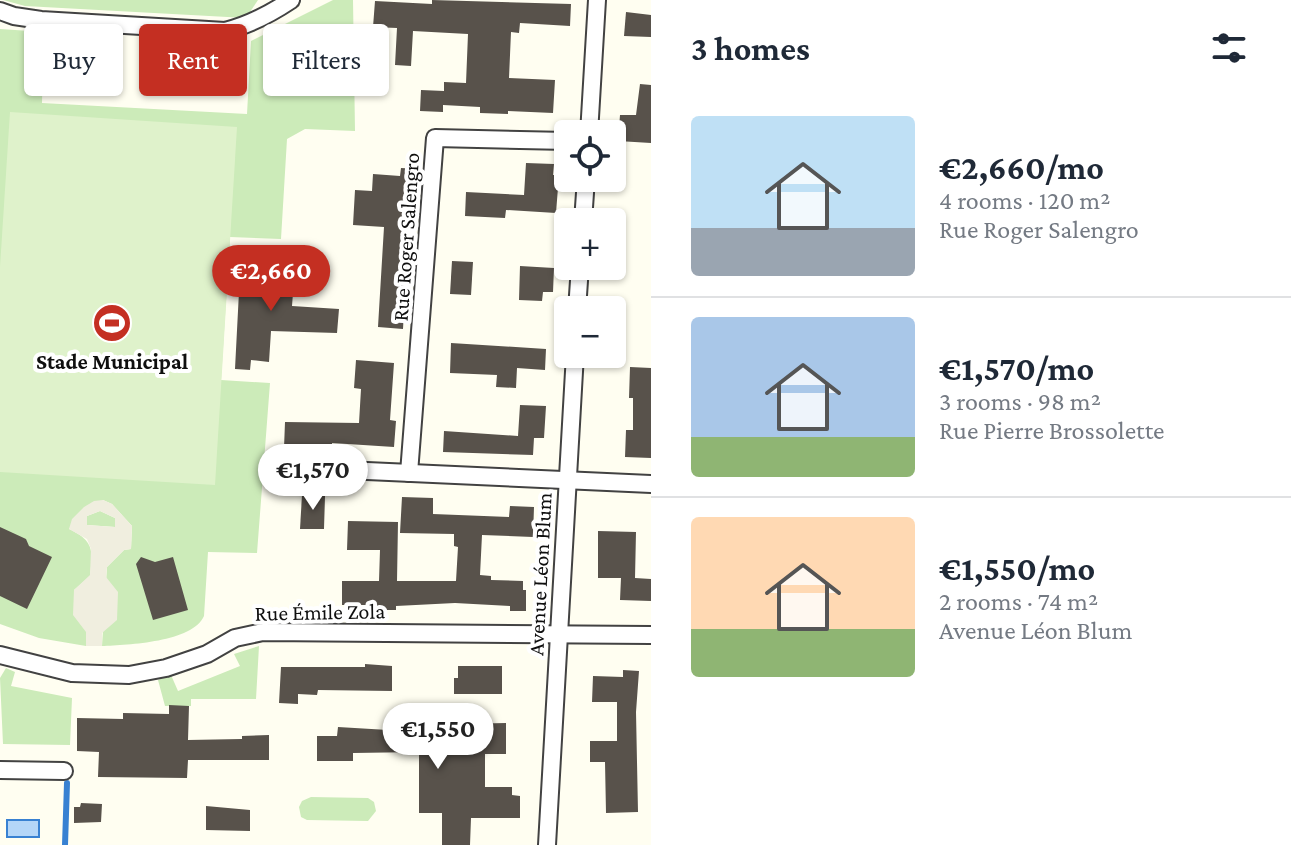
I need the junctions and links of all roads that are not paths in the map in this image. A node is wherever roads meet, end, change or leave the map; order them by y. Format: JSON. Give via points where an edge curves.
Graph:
{"nodes":[{"id":1,"x":291,"y":0,"type":"edge"},
{"id":2,"x":597,"y":0,"type":"edge"},
{"id":3,"x":0,"y":11,"type":"edge"},
{"id":4,"x":590,"y":120,"type":"edge"},
{"id":5,"x":554,"y":141,"type":"edge"},
{"id":6,"x":574,"y":368,"type":"edge"},
{"id":7,"x":345,"y":470,"type":"dead end"},
{"id":8,"x":409,"y":473,"type":"junction"},
{"id":9,"x":567,"y":480,"type":"junction"},
{"id":10,"x":651,"y":484,"type":"edge"},
{"id":11,"x":559,"y":635,"type":"junction"},
{"id":12,"x":651,"y":635,"type":"edge"},
{"id":13,"x":0,"y":655,"type":"edge"},
{"id":14,"x":0,"y":770,"type":"edge"},
{"id":15,"x":64,"y":771,"type":"dead end"},
{"id":16,"x":547,"y":845,"type":"edge"}],
"edges":[{"from":1,"to":3,"type":"street","via":[[225,31],[41,20]]},
{"from":2,"to":4,"type":"street"},
{"from":5,"to":8,"type":"street","name":"Rue Roger Salengro","via":[[435,138]]},
{"from":6,"to":9,"type":"street","name":"Avenue Léon Blum"},
{"from":7,"to":8,"type":"street"},
{"from":8,"to":9,"type":"street"},
{"from":9,"to":10,"type":"street"},
{"from":9,"to":11,"type":"street","name":"Avenue Léon Blum"},
{"from":11,"to":12,"type":"street","name":"Rue Émile Zola"},
{"from":11,"to":13,"type":"street","name":"Rue Émile Zola","via":[[263,632],[235,638],[166,668],[129,675],[72,673]]},
{"from":11,"to":16,"type":"street","name":"Avenue Léon Blum"},
{"from":14,"to":15,"type":"street"}]}
